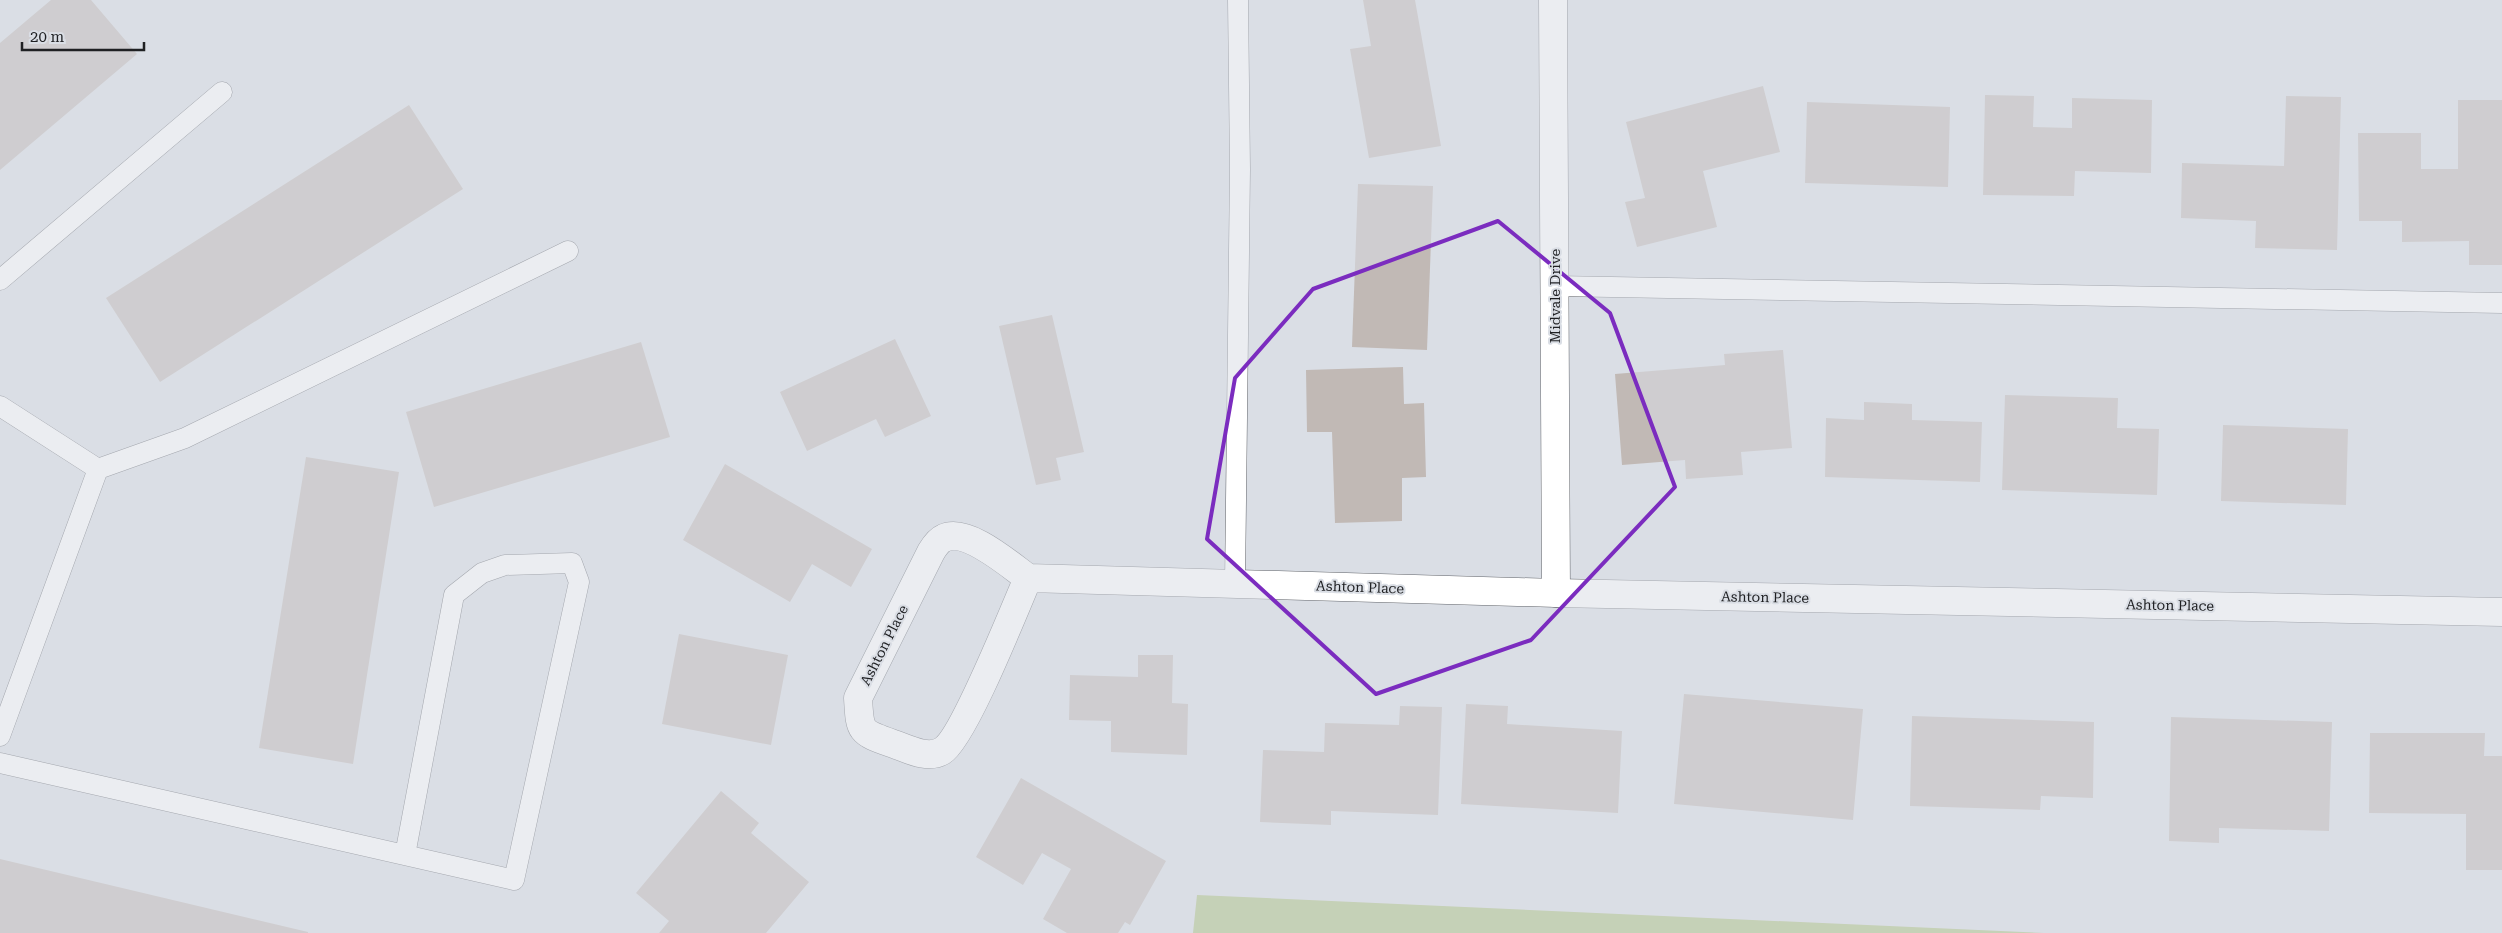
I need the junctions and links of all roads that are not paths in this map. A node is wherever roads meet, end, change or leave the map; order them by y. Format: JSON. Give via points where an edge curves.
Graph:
{"nodes":[{"id":1,"x":1238,"y":0,"type":"edge"},
{"id":2,"x":1553,"y":0,"type":"edge"},
{"id":3,"x":222,"y":92,"type":"dead end"},
{"id":4,"x":568,"y":251,"type":"dead end"},
{"id":5,"x":0,"y":280,"type":"edge"},
{"id":6,"x":1555,"y":286,"type":"junction"},
{"id":7,"x":2502,"y":303,"type":"edge"},
{"id":8,"x":0,"y":406,"type":"edge"},
{"id":9,"x":98,"y":469,"type":"junction"},
{"id":10,"x":1028,"y":578,"type":"junction"},
{"id":11,"x":1235,"y":584,"type":"junction"},
{"id":12,"x":1556,"y":593,"type":"junction"},
{"id":13,"x":2502,"y":612,"type":"edge"},
{"id":14,"x":0,"y":736,"type":"edge"},
{"id":15,"x":0,"y":763,"type":"edge"},
{"id":16,"x":405,"y":855,"type":"junction"}],
"edges":[{"from":1,"to":11,"type":"lane","via":[[1240,168]]},
{"from":2,"to":6,"type":"street","name":"Midvale Drive"},
{"from":3,"to":5,"type":"lane"},
{"from":4,"to":9,"type":"lane","via":[[185,438]]},
{"from":6,"to":7,"type":"lane"},
{"from":6,"to":12,"type":"street","name":"Midvale Drive"},
{"from":8,"to":9,"type":"lane"},
{"from":9,"to":14,"type":"lane"},
{"from":10,"to":10,"type":"street","name":"Ashton Place","via":[[993,552],[957,535],[942,538],[931,552],[858,698],[860,724],[869,735],[920,753],[932,755],[943,751],[962,727]]},
{"from":10,"to":11,"type":"street","name":"Ashton Place"},
{"from":11,"to":12,"type":"street","name":"Ashton Place"},
{"from":12,"to":13,"type":"street","name":"Ashton Place"},
{"from":15,"to":16,"type":"lane"},
{"from":16,"to":16,"type":"lane","via":[[514,880],[579,582],[572,564],[505,565],[482,573],[454,595]]}]}
